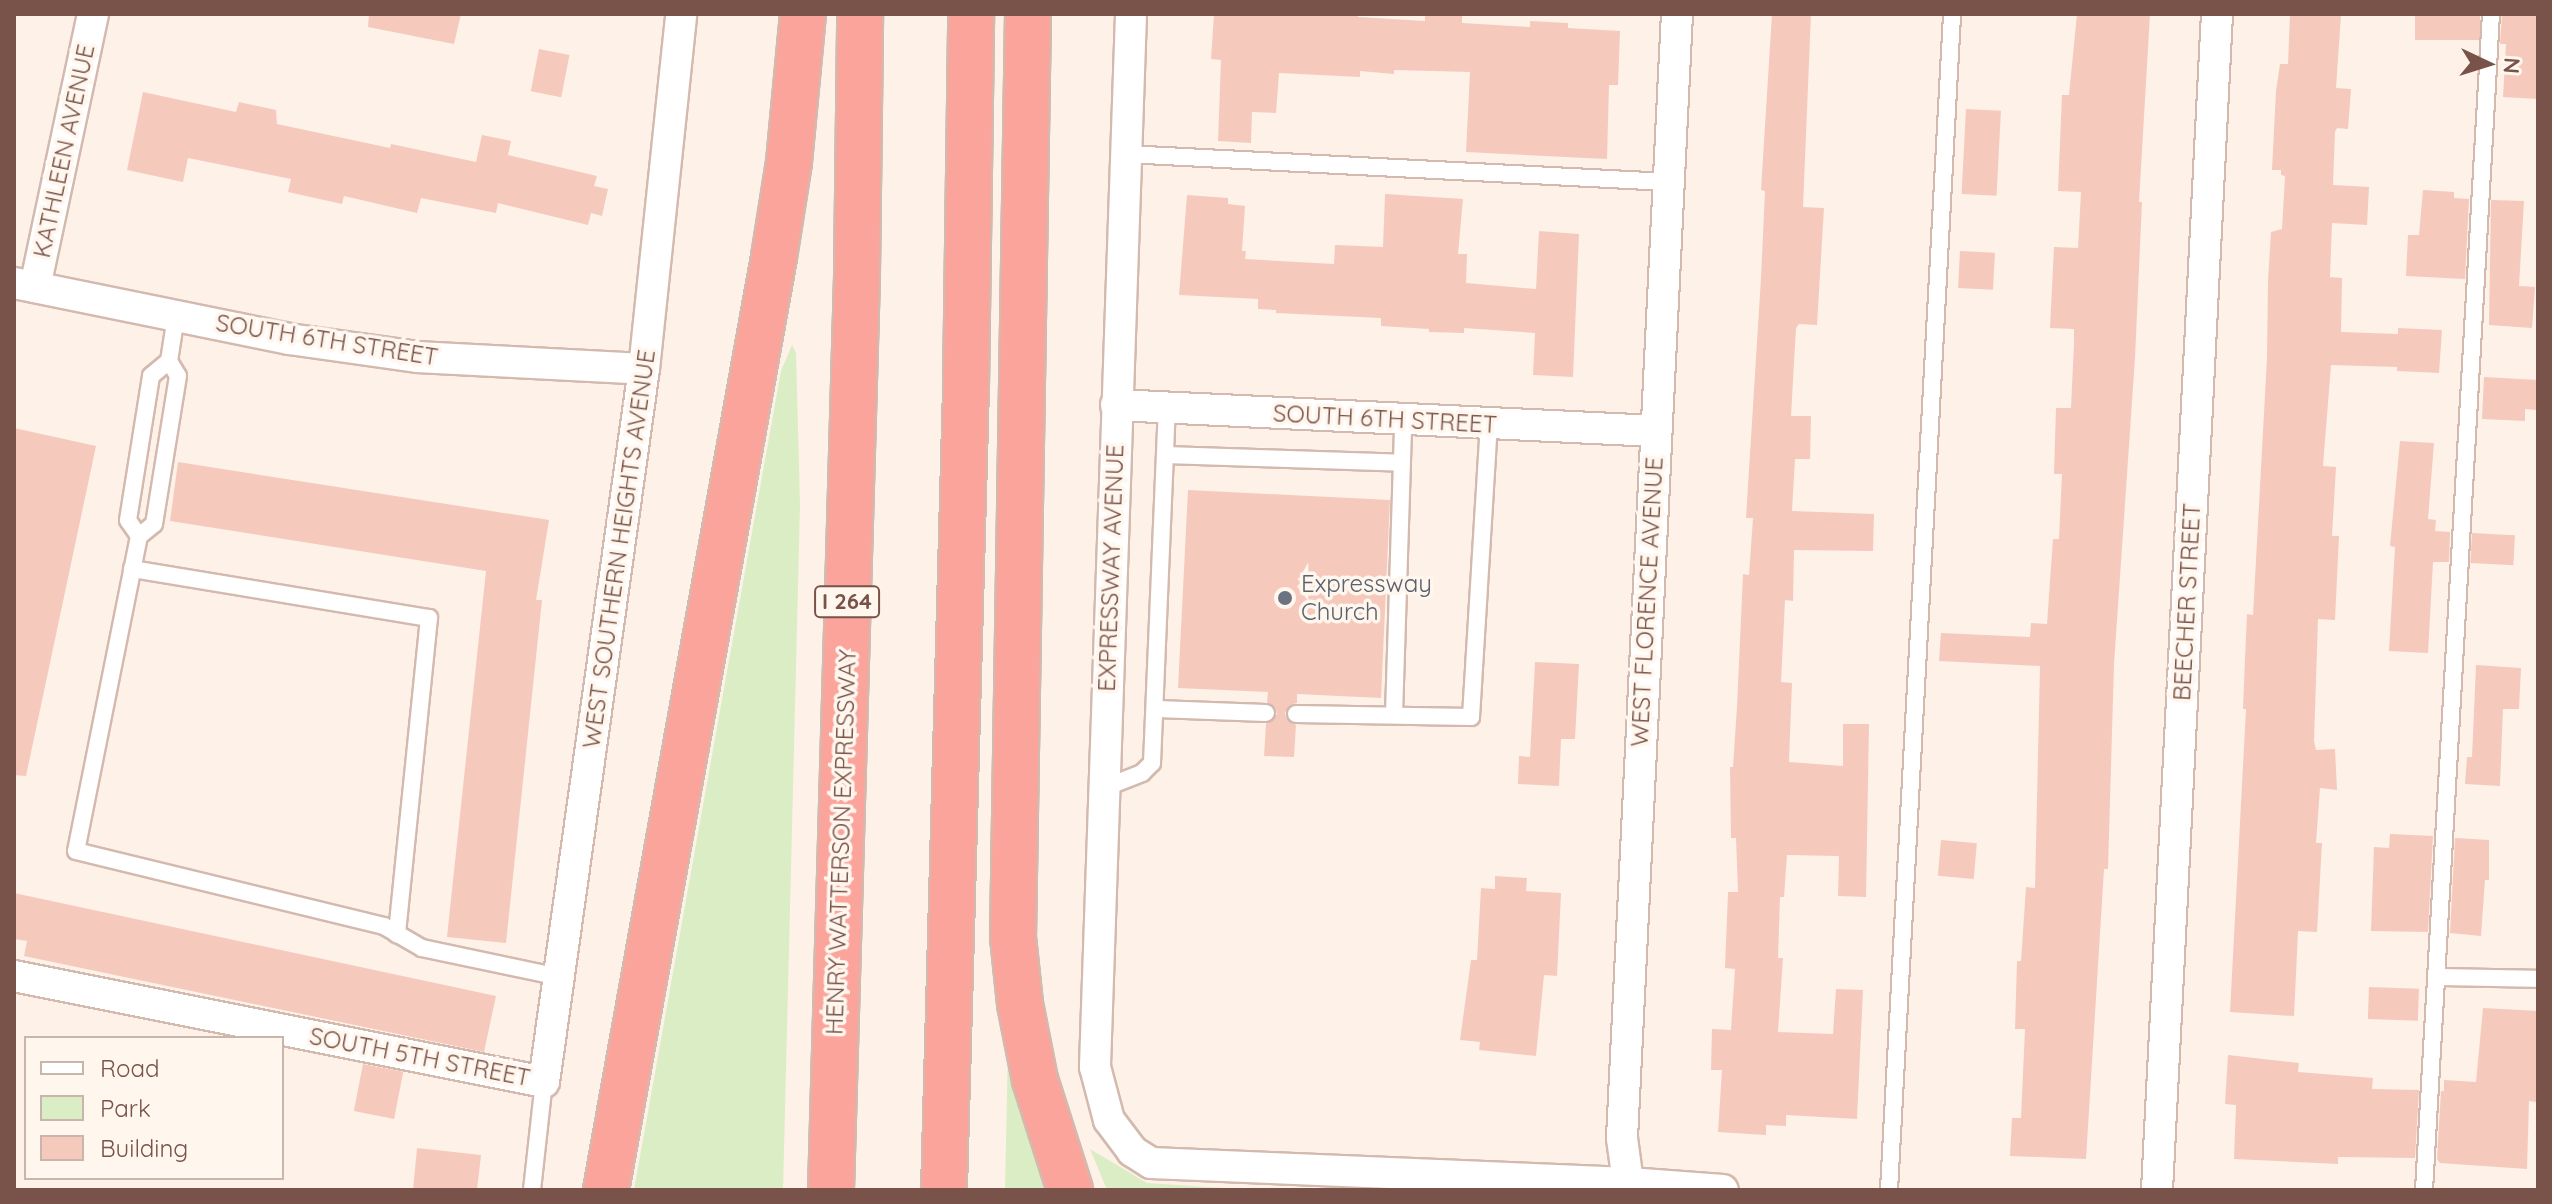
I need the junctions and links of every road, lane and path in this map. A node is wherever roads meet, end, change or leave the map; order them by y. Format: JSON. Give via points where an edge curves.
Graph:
{"nodes":[{"id":1,"x":93,"y":14,"type":"edge"},
{"id":2,"x":681,"y":14,"type":"edge"},
{"id":3,"x":803,"y":14,"type":"edge"},
{"id":4,"x":860,"y":14,"type":"edge"},
{"id":5,"x":971,"y":14,"type":"edge"},
{"id":6,"x":1028,"y":14,"type":"edge"},
{"id":7,"x":1131,"y":14,"type":"edge"},
{"id":8,"x":1677,"y":14,"type":"edge"},
{"id":9,"x":1952,"y":14,"type":"edge"},
{"id":10,"x":2217,"y":14,"type":"edge"},
{"id":11,"x":2491,"y":14,"type":"edge"},
{"id":12,"x":1126,"y":154,"type":"junction"},
{"id":13,"x":1668,"y":182,"type":"junction"},
{"id":14,"x":24,"y":285,"type":"edge"},
{"id":15,"x":176,"y":316,"type":"junction"},
{"id":16,"x":169,"y":361,"type":"junction"},
{"id":17,"x":644,"y":369,"type":"junction"},
{"id":18,"x":1116,"y":405,"type":"junction"},
{"id":19,"x":1167,"y":408,"type":"junction"},
{"id":20,"x":1403,"y":421,"type":"junction"},
{"id":21,"x":1489,"y":424,"type":"junction"},
{"id":22,"x":1655,"y":431,"type":"junction"},
{"id":23,"x":1166,"y":455,"type":"junction"},
{"id":24,"x":1402,"y":463,"type":"junction"},
{"id":25,"x":139,"y":536,"type":"junction"},
{"id":26,"x":132,"y":569,"type":"junction"},
{"id":27,"x":1157,"y":709,"type":"junction"},
{"id":28,"x":1266,"y":713,"type":"dead end"},
{"id":29,"x":1296,"y":714,"type":"dead end"},
{"id":30,"x":1394,"y":715,"type":"junction"},
{"id":31,"x":1104,"y":788,"type":"junction"},
{"id":32,"x":397,"y":934,"type":"junction"},
{"id":33,"x":14,"y":976,"type":"edge"},
{"id":34,"x":560,"y":977,"type":"junction"},
{"id":35,"x":2436,"y":977,"type":"junction"},
{"id":36,"x":2538,"y":979,"type":"edge"},
{"id":37,"x":544,"y":1082,"type":"junction"},
{"id":38,"x":1629,"y":1186,"type":"edge"},
{"id":39,"x":532,"y":1190,"type":"edge"},
{"id":40,"x":606,"y":1190,"type":"edge"},
{"id":41,"x":831,"y":1190,"type":"edge"},
{"id":42,"x":944,"y":1190,"type":"edge"},
{"id":43,"x":1070,"y":1190,"type":"edge"},
{"id":44,"x":1723,"y":1190,"type":"edge"},
{"id":45,"x":1889,"y":1190,"type":"edge"},
{"id":46,"x":2157,"y":1190,"type":"edge"},
{"id":47,"x":2424,"y":1190,"type":"edge"}],
"edges":[{"from":1,"to":14,"type":"street","name":"KATHLEEN AVENUE"},
{"from":2,"to":17,"type":"street","name":"WEST SOUTHERN HEIGHTS AVENUE"},
{"from":3,"to":40,"type":"highway","via":[[774,257]]},
{"from":4,"to":41,"type":"highway","name":"HENRY WATTERSON EXPRESSWAY","number":"I 264"},
{"from":5,"to":42,"type":"highway"},
{"from":6,"to":43,"type":"highway","via":[[1013,937],[1035,1080]]},
{"from":7,"to":12,"type":"street","name":"EXPRESSWAY AVENUE"},
{"from":8,"to":13,"type":"street","name":"WEST FLORENCE AVENUE"},
{"from":9,"to":45,"type":"lane"},
{"from":10,"to":46,"type":"street","name":"BEECHER STREET"},
{"from":11,"to":35,"type":"lane"},
{"from":12,"to":13,"type":"lane"},
{"from":12,"to":18,"type":"street","name":"EXPRESSWAY AVENUE"},
{"from":13,"to":22,"type":"street","name":"WEST FLORENCE AVENUE"},
{"from":14,"to":15,"type":"street","name":"SOUTH 6TH STREET"},
{"from":15,"to":16,"type":"lane"},
{"from":15,"to":17,"type":"street","name":"SOUTH 6TH STREET","via":[[417,357]]},
{"from":16,"to":25,"type":"lane","via":[[178,376],[154,524]]},
{"from":16,"to":25,"type":"lane","via":[[151,376],[128,520]]},
{"from":17,"to":34,"type":"street","name":"WEST SOUTHERN HEIGHTS AVENUE"},
{"from":18,"to":19,"type":"street","name":"SOUTH 6TH STREET"},
{"from":18,"to":31,"type":"street","name":"EXPRESSWAY AVENUE"},
{"from":19,"to":20,"type":"street","name":"SOUTH 6TH STREET"},
{"from":19,"to":23,"type":"lane"},
{"from":20,"to":21,"type":"street","name":"SOUTH 6TH STREET"},
{"from":20,"to":24,"type":"lane"},
{"from":21,"to":22,"type":"street","name":"SOUTH 6TH STREET"},
{"from":21,"to":30,"type":"lane","via":[[1471,717]]},
{"from":22,"to":38,"type":"street","name":"WEST FLORENCE AVENUE","via":[[1622,1138]]},
{"from":23,"to":24,"type":"lane"},
{"from":23,"to":27,"type":"lane"},
{"from":24,"to":30,"type":"lane"},
{"from":25,"to":26,"type":"lane"},
{"from":26,"to":32,"type":"lane","via":[[429,618]]},
{"from":26,"to":32,"type":"lane","via":[[76,851],[384,926]]},
{"from":27,"to":28,"type":"lane"},
{"from":27,"to":31,"type":"lane","via":[[1152,763],[1142,773]]},
{"from":29,"to":30,"type":"lane"},
{"from":31,"to":38,"type":"street","name":"EXPRESSWAY AVENUE","via":[[1095,1067],[1109,1120],[1132,1151],[1151,1163]]},
{"from":32,"to":34,"type":"lane","via":[[422,948]]},
{"from":33,"to":37,"type":"street","name":"SOUTH 5TH STREET"},
{"from":34,"to":37,"type":"street","name":"WEST SOUTHERN HEIGHTS AVENUE"},
{"from":35,"to":36,"type":"lane"},
{"from":35,"to":47,"type":"lane"},
{"from":37,"to":39,"type":"lane"},
{"from":38,"to":44,"type":"street"}]}
